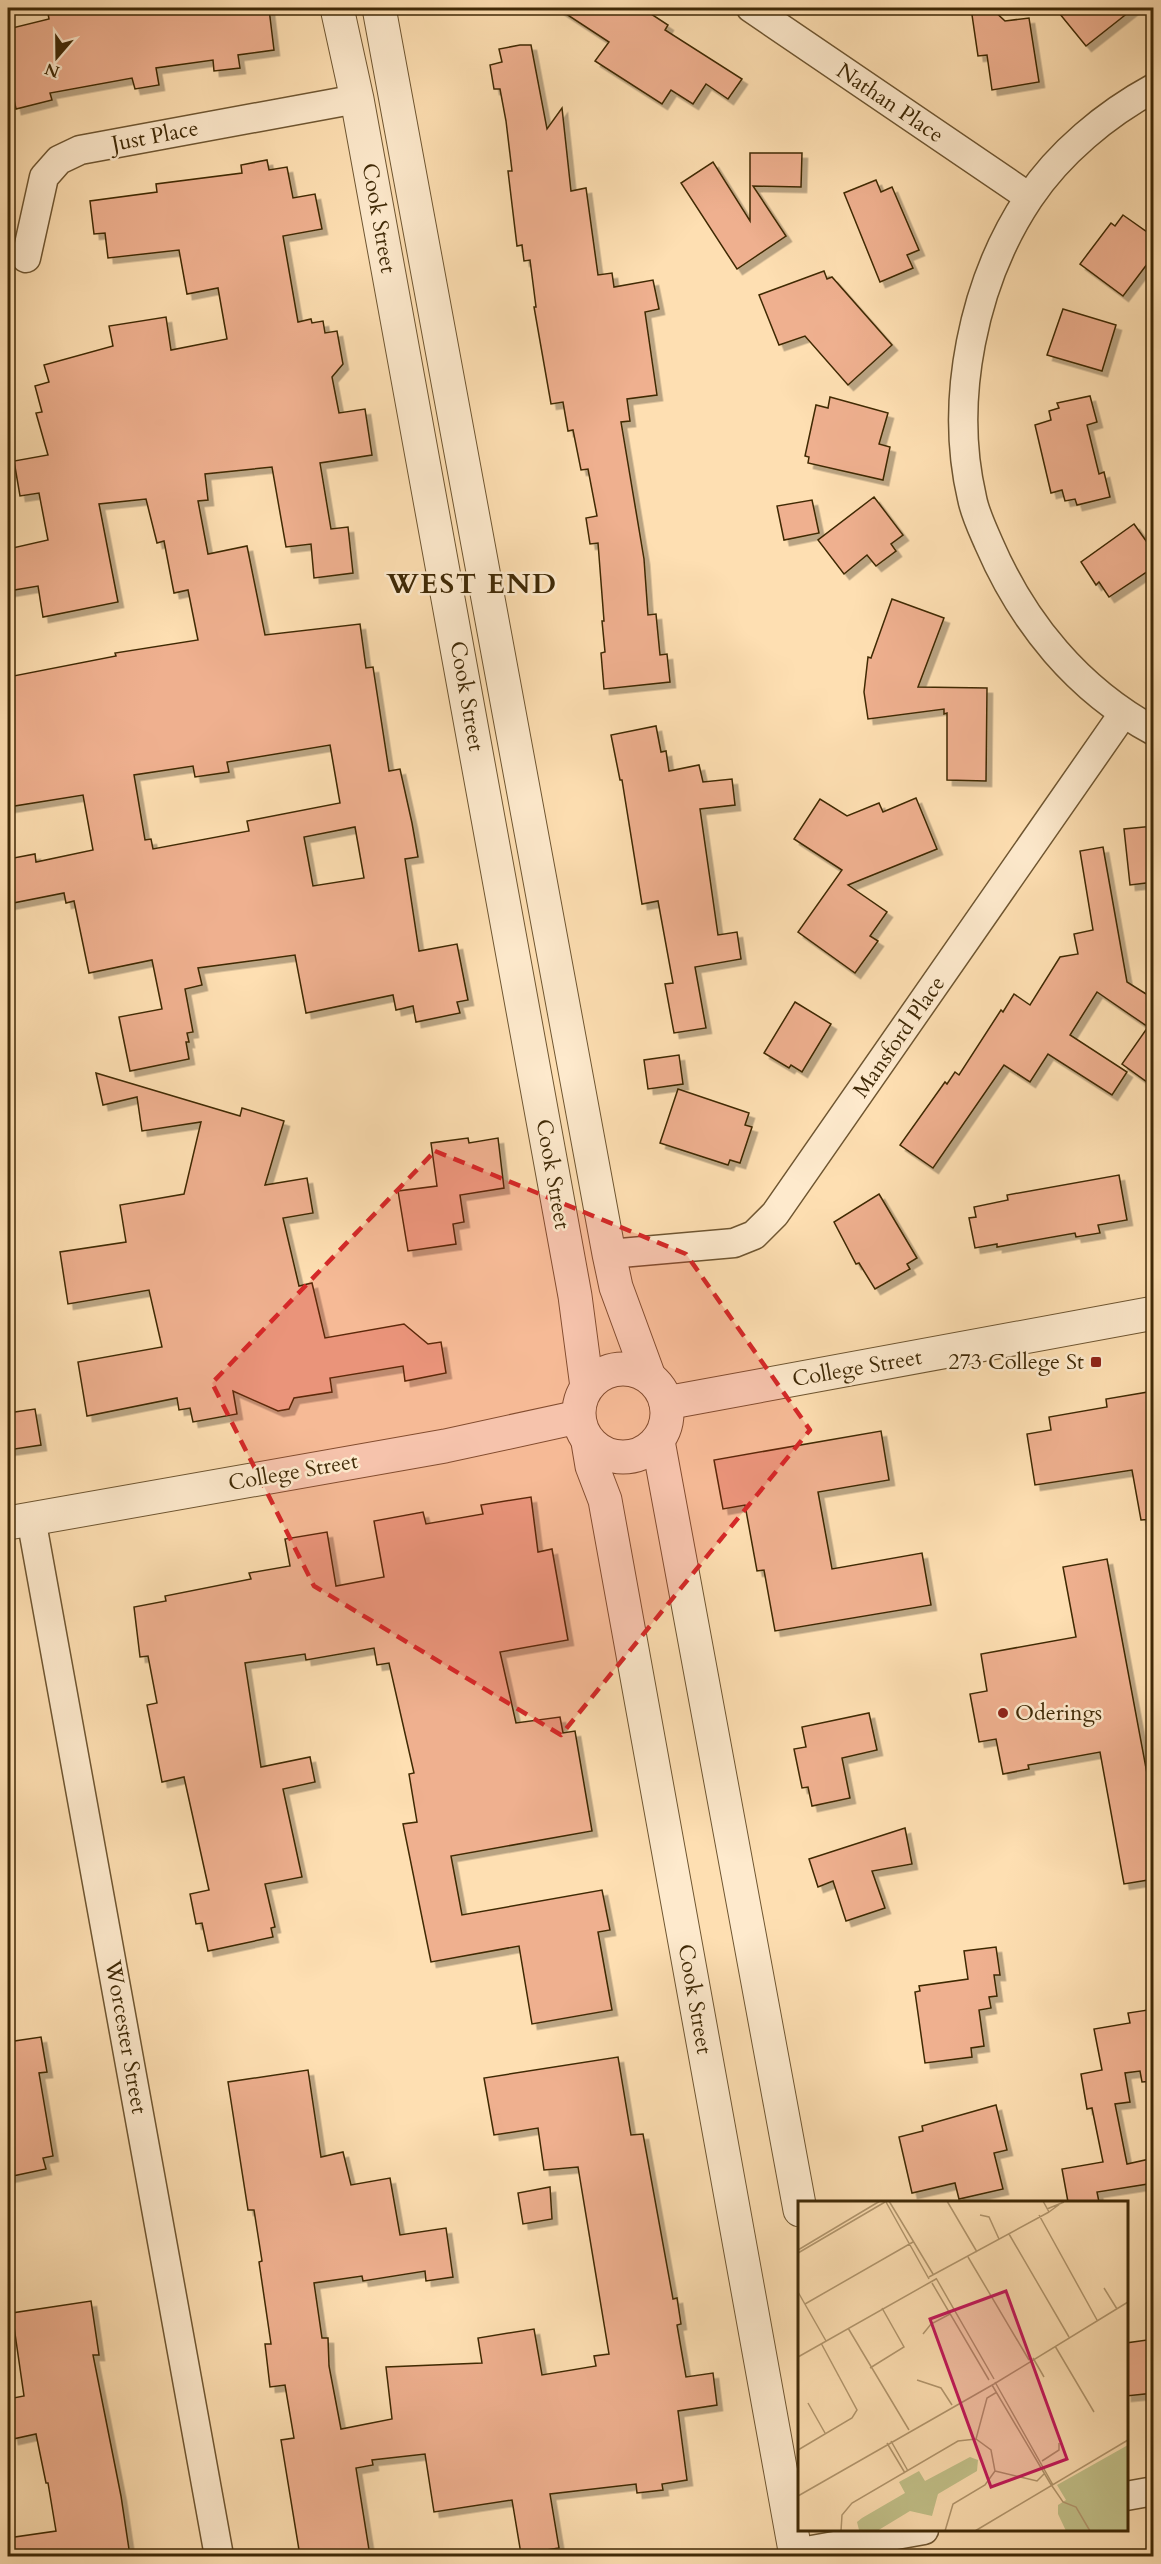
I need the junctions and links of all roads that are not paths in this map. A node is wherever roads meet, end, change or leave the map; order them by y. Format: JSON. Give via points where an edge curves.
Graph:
{"nodes":[{"id":1,"x":337,"y":8,"type":"edge"},
{"id":2,"x":379,"y":8,"type":"edge"},
{"id":3,"x":751,"y":8,"type":"edge"},
{"id":4,"x":1154,"y":88,"type":"edge"},
{"id":5,"x":357,"y":99,"type":"junction"},
{"id":6,"x":1029,"y":197,"type":"junction"},
{"id":7,"x":27,"y":258,"type":"dead end"},
{"id":8,"x":482,"y":562,"type":"junction"},
{"id":9,"x":444,"y":571,"type":"junction"},
{"id":10,"x":1123,"y":714,"type":"junction"},
{"id":11,"x":1154,"y":731,"type":"edge"},
{"id":12,"x":601,"y":1209,"type":"junction"},
{"id":13,"x":560,"y":1215,"type":"junction"},
{"id":14,"x":609,"y":1254,"type":"junction"},
{"id":15,"x":1154,"y":1313,"type":"edge"},
{"id":16,"x":587,"y":1387,"type":"junction"},
{"id":17,"x":658,"y":1390,"type":"junction"},
{"id":18,"x":583,"y":1430,"type":"junction"},
{"id":19,"x":658,"y":1442,"type":"junction"},
{"id":20,"x":19,"y":1521,"type":"edge"},
{"id":21,"x":798,"y":2201,"type":"edge"},
{"id":22,"x":1154,"y":2491,"type":"edge"},
{"id":23,"x":1128,"y":2496,"type":"edge"},
{"id":24,"x":914,"y":2531,"type":"edge"},
{"id":25,"x":860,"y":2542,"type":"edge"},
{"id":26,"x":796,"y":2555,"type":"edge"},
{"id":27,"x":219,"y":2556,"type":"edge"}],
"edges":[{"from":1,"to":5,"type":"street","name":"Cook Street"},
{"from":2,"to":8,"type":"street","name":"Cook Street"},
{"from":3,"to":6,"type":"street","name":"Nathan Place"},
{"from":4,"to":6,"type":"street","via":[[1098,125]]},
{"from":5,"to":7,"type":"street","name":"Just Place","via":[[80,150],[59,160],[44,177]]},
{"from":5,"to":9,"type":"street","name":"Cook Street"},
{"from":6,"to":10,"type":"street","via":[[1004,242],[972,337],[963,441],[972,499],[1002,573],[1025,614],[1088,686]]},
{"from":8,"to":9,"type":"street"},
{"from":8,"to":12,"type":"street","name":"Cook Street"},
{"from":9,"to":13,"type":"street","name":"Cook Street"},
{"from":10,"to":11,"type":"street"},
{"from":10,"to":14,"type":"street","name":"Mansford Place","via":[[775,1214],[754,1235],[734,1243]]},
{"from":12,"to":13,"type":"street"},
{"from":12,"to":14,"type":"street","name":"Cook Street"},
{"from":13,"to":16,"type":"street","name":"Cook Street"},
{"from":14,"to":17,"type":"street","name":"Cook Street","via":[[616,1287]]},
{"from":15,"to":17,"type":"street","name":"College Street"},
{"from":16,"to":17,"type":"street","via":[[597,1377],[622,1369]]},
{"from":16,"to":18,"type":"street","via":[[580,1401]]},
{"from":17,"to":19,"type":"street","via":[[667,1423]]},
{"from":18,"to":19,"type":"street","via":[[605,1453],[624,1458],[637,1456]]},
{"from":18,"to":20,"type":"street","name":"College Street","via":[[445,1446]]},
{"from":18,"to":26,"type":"street","name":"Cook Street","via":[[605,1500]]},
{"from":19,"to":21,"type":"street"},
{"from":20,"to":27,"type":"street","name":"Worcester Street"},
{"from":22,"to":23,"type":"street"},
{"from":24,"to":25,"type":"street"},
{"from":25,"to":26,"type":"street"}]}
